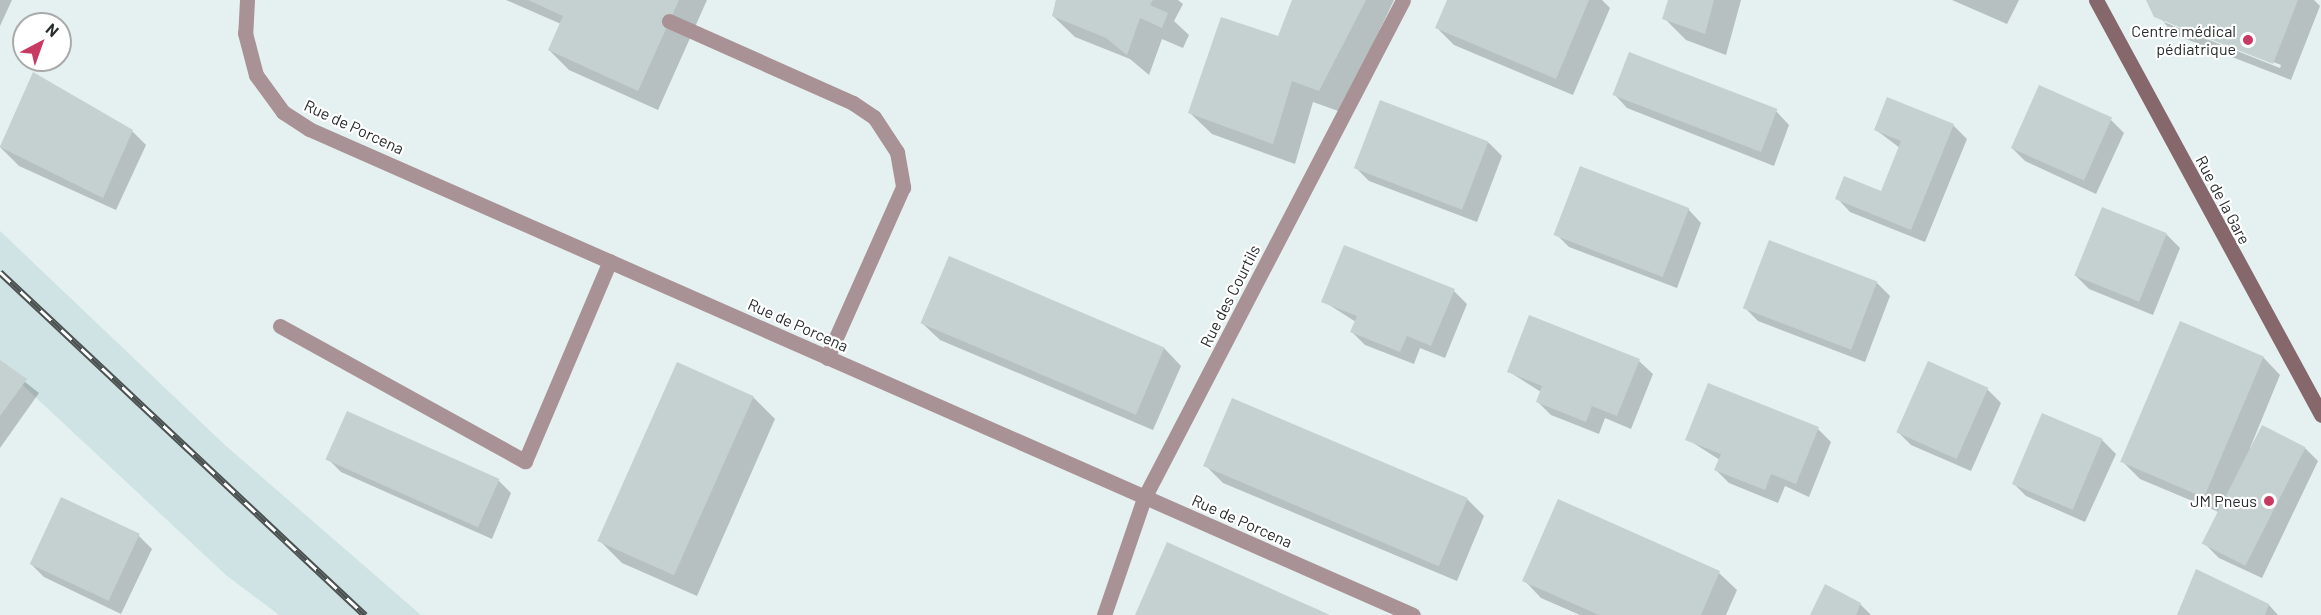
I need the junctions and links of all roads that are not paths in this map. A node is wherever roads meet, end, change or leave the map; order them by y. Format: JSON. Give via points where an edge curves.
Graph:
{"nodes":[{"id":1,"x":247,"y":0,"type":"edge"},
{"id":2,"x":1403,"y":0,"type":"edge"},
{"id":3,"x":2096,"y":0,"type":"edge"},
{"id":4,"x":669,"y":21,"type":"dead end"},
{"id":5,"x":610,"y":261,"type":"junction"},
{"id":6,"x":280,"y":326,"type":"dead end"},
{"id":7,"x":827,"y":358,"type":"junction"},
{"id":8,"x":2321,"y":415,"type":"edge"},
{"id":9,"x":1144,"y":498,"type":"junction"},
{"id":10,"x":1104,"y":615,"type":"edge"},
{"id":11,"x":1413,"y":615,"type":"edge"}],
"edges":[{"from":1,"to":5,"type":"street","name":"Rue de Porcena","via":[[248,54],[267,95],[283,112],[309,129]]},
{"from":2,"to":9,"type":"street","name":"Rue des Courtils"},
{"from":3,"to":8,"type":"main road","name":"Rue de la Gare"},
{"from":4,"to":7,"type":"street","via":[[853,103],[874,117],[897,152],[903,188]]},
{"from":5,"to":6,"type":"street","via":[[525,461]]},
{"from":5,"to":7,"type":"street","name":"Rue de Porcena"},
{"from":7,"to":9,"type":"street","name":"Rue de Porcena","via":[[1104,476]]},
{"from":9,"to":10,"type":"street","name":"Rue des Courtils"},
{"from":9,"to":11,"type":"street","name":"Rue de Porcena"}]}
